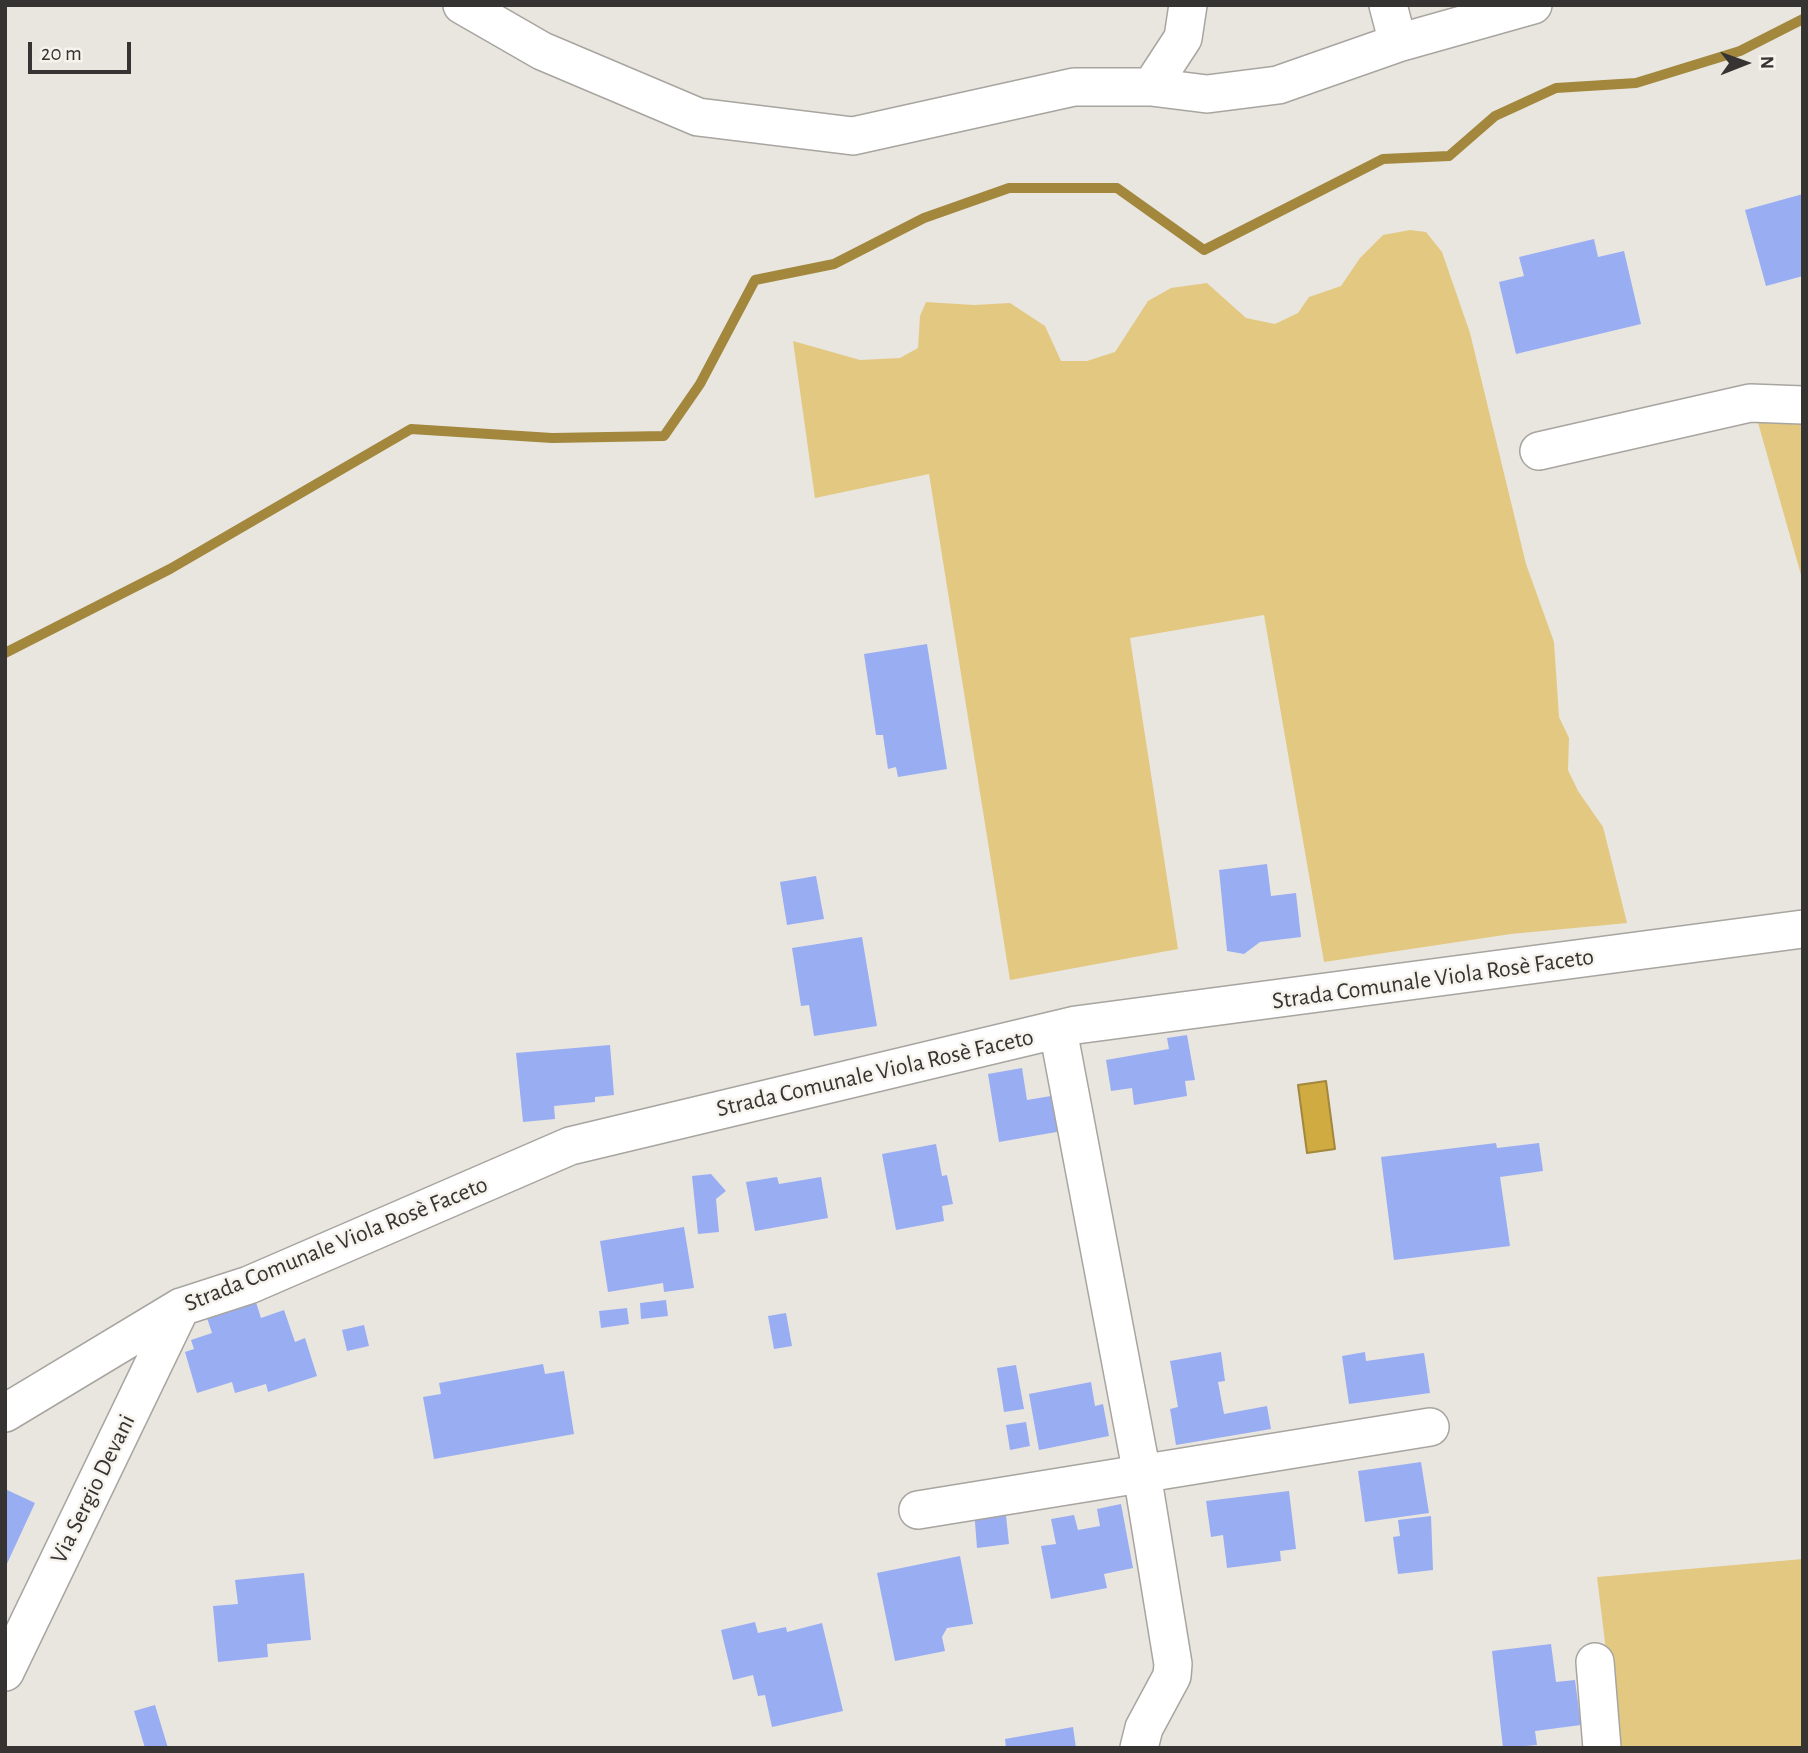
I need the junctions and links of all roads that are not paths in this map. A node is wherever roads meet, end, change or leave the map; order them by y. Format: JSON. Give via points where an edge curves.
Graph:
{"nodes":[{"id":1,"x":462,"y":5,"type":"edge"},
{"id":2,"x":1188,"y":5,"type":"edge"},
{"id":3,"x":1388,"y":5,"type":"edge"},
{"id":4,"x":1533,"y":5,"type":"edge"},
{"id":5,"x":1398,"y":43,"type":"junction"},
{"id":6,"x":1151,"y":87,"type":"junction"},
{"id":7,"x":1803,"y":405,"type":"edge"},
{"id":8,"x":1539,"y":451,"type":"dead end"},
{"id":9,"x":1803,"y":929,"type":"edge"},
{"id":10,"x":1058,"y":1030,"type":"junction"},
{"id":11,"x":181,"y":1307,"type":"junction"},
{"id":12,"x":5,"y":1413,"type":"edge"},
{"id":13,"x":1430,"y":1427,"type":"dead end"},
{"id":14,"x":1142,"y":1474,"type":"junction"},
{"id":15,"x":918,"y":1510,"type":"dead end"},
{"id":16,"x":1595,"y":1662,"type":"dead end"},
{"id":17,"x":5,"y":1672,"type":"edge"},
{"id":18,"x":1139,"y":1748,"type":"edge"},
{"id":19,"x":1602,"y":1748,"type":"edge"}],
"edges":[{"from":1,"to":6,"type":"street","via":[[542,51],[698,117],[853,136],[1074,87]]},
{"from":2,"to":6,"type":"street","via":[[1183,38]]},
{"from":3,"to":5,"type":"street"},
{"from":4,"to":5,"type":"street"},
{"from":5,"to":6,"type":"street","via":[[1278,85],[1207,94]]},
{"from":7,"to":8,"type":"street","via":[[1750,403]]},
{"from":9,"to":10,"type":"street","name":"Strada Comunale Viola Rosè Faceto"},
{"from":10,"to":11,"type":"street","name":"Strada Comunale Viola Rosè Faceto","via":[[570,1146],[249,1284]]},
{"from":10,"to":14,"type":"street"},
{"from":11,"to":12,"type":"street","name":"Strada Comunale Viola Rosè Faceto"},
{"from":11,"to":17,"type":"street","name":"Via Sergio Devani"},
{"from":13,"to":14,"type":"street"},
{"from":14,"to":15,"type":"street"},
{"from":14,"to":18,"type":"street","via":[[1173,1664]]},
{"from":16,"to":19,"type":"street"}]}
